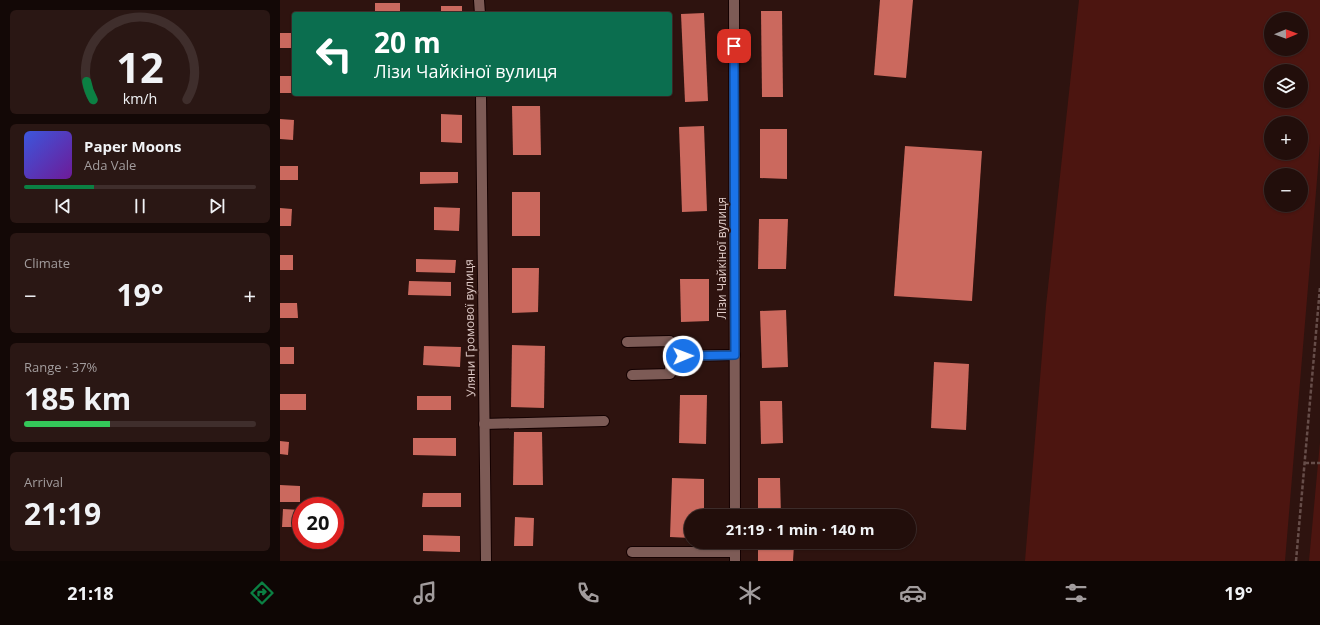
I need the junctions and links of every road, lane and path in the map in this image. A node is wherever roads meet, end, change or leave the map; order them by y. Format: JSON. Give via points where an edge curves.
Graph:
{"nodes":[{"id":1,"x":480,"y":0,"type":"edge"},
{"id":2,"x":734,"y":0,"type":"edge"},
{"id":3,"x":480,"y":12,"type":"edge"},
{"id":4,"x":480,"y":96,"type":"edge"},
{"id":5,"x":1320,"y":288,"type":"edge"},
{"id":6,"x":1320,"y":295,"type":"edge"},
{"id":7,"x":627,"y":342,"type":"dead end"},
{"id":8,"x":735,"y":355,"type":"junction"},
{"id":9,"x":670,"y":356,"type":"junction"},
{"id":10,"x":632,"y":375,"type":"dead end"},
{"id":11,"x":604,"y":421,"type":"dead end"},
{"id":12,"x":484,"y":424,"type":"junction"},
{"id":13,"x":1305,"y":463,"type":"junction"},
{"id":14,"x":1320,"y":463,"type":"edge"},
{"id":15,"x":735,"y":509,"type":"edge"},
{"id":16,"x":632,"y":552,"type":"dead end"},
{"id":17,"x":735,"y":552,"type":"edge"},
{"id":18,"x":486,"y":561,"type":"edge"},
{"id":19,"x":1296,"y":561,"type":"edge"}],
"edges":[{"from":1,"to":3,"type":"street"},
{"from":2,"to":8,"type":"street","name":"Лізи Чайкіної вулиця"},
{"from":4,"to":12,"type":"street","name":"Уляни Громової вулиця"},
{"from":5,"to":6,"type":"path"},
{"from":6,"to":13,"type":"path"},
{"from":7,"to":9,"type":"street","via":[[670,341]]},
{"from":8,"to":9,"type":"street"},
{"from":8,"to":15,"type":"street","name":"Лізи Чайкіної вулиця"},
{"from":9,"to":10,"type":"street","via":[[670,374]]},
{"from":11,"to":12,"type":"street"},
{"from":12,"to":18,"type":"street","name":"Уляни Громової вулиця"},
{"from":13,"to":14,"type":"path"},
{"from":13,"to":19,"type":"path"},
{"from":16,"to":17,"type":"street"}]}
